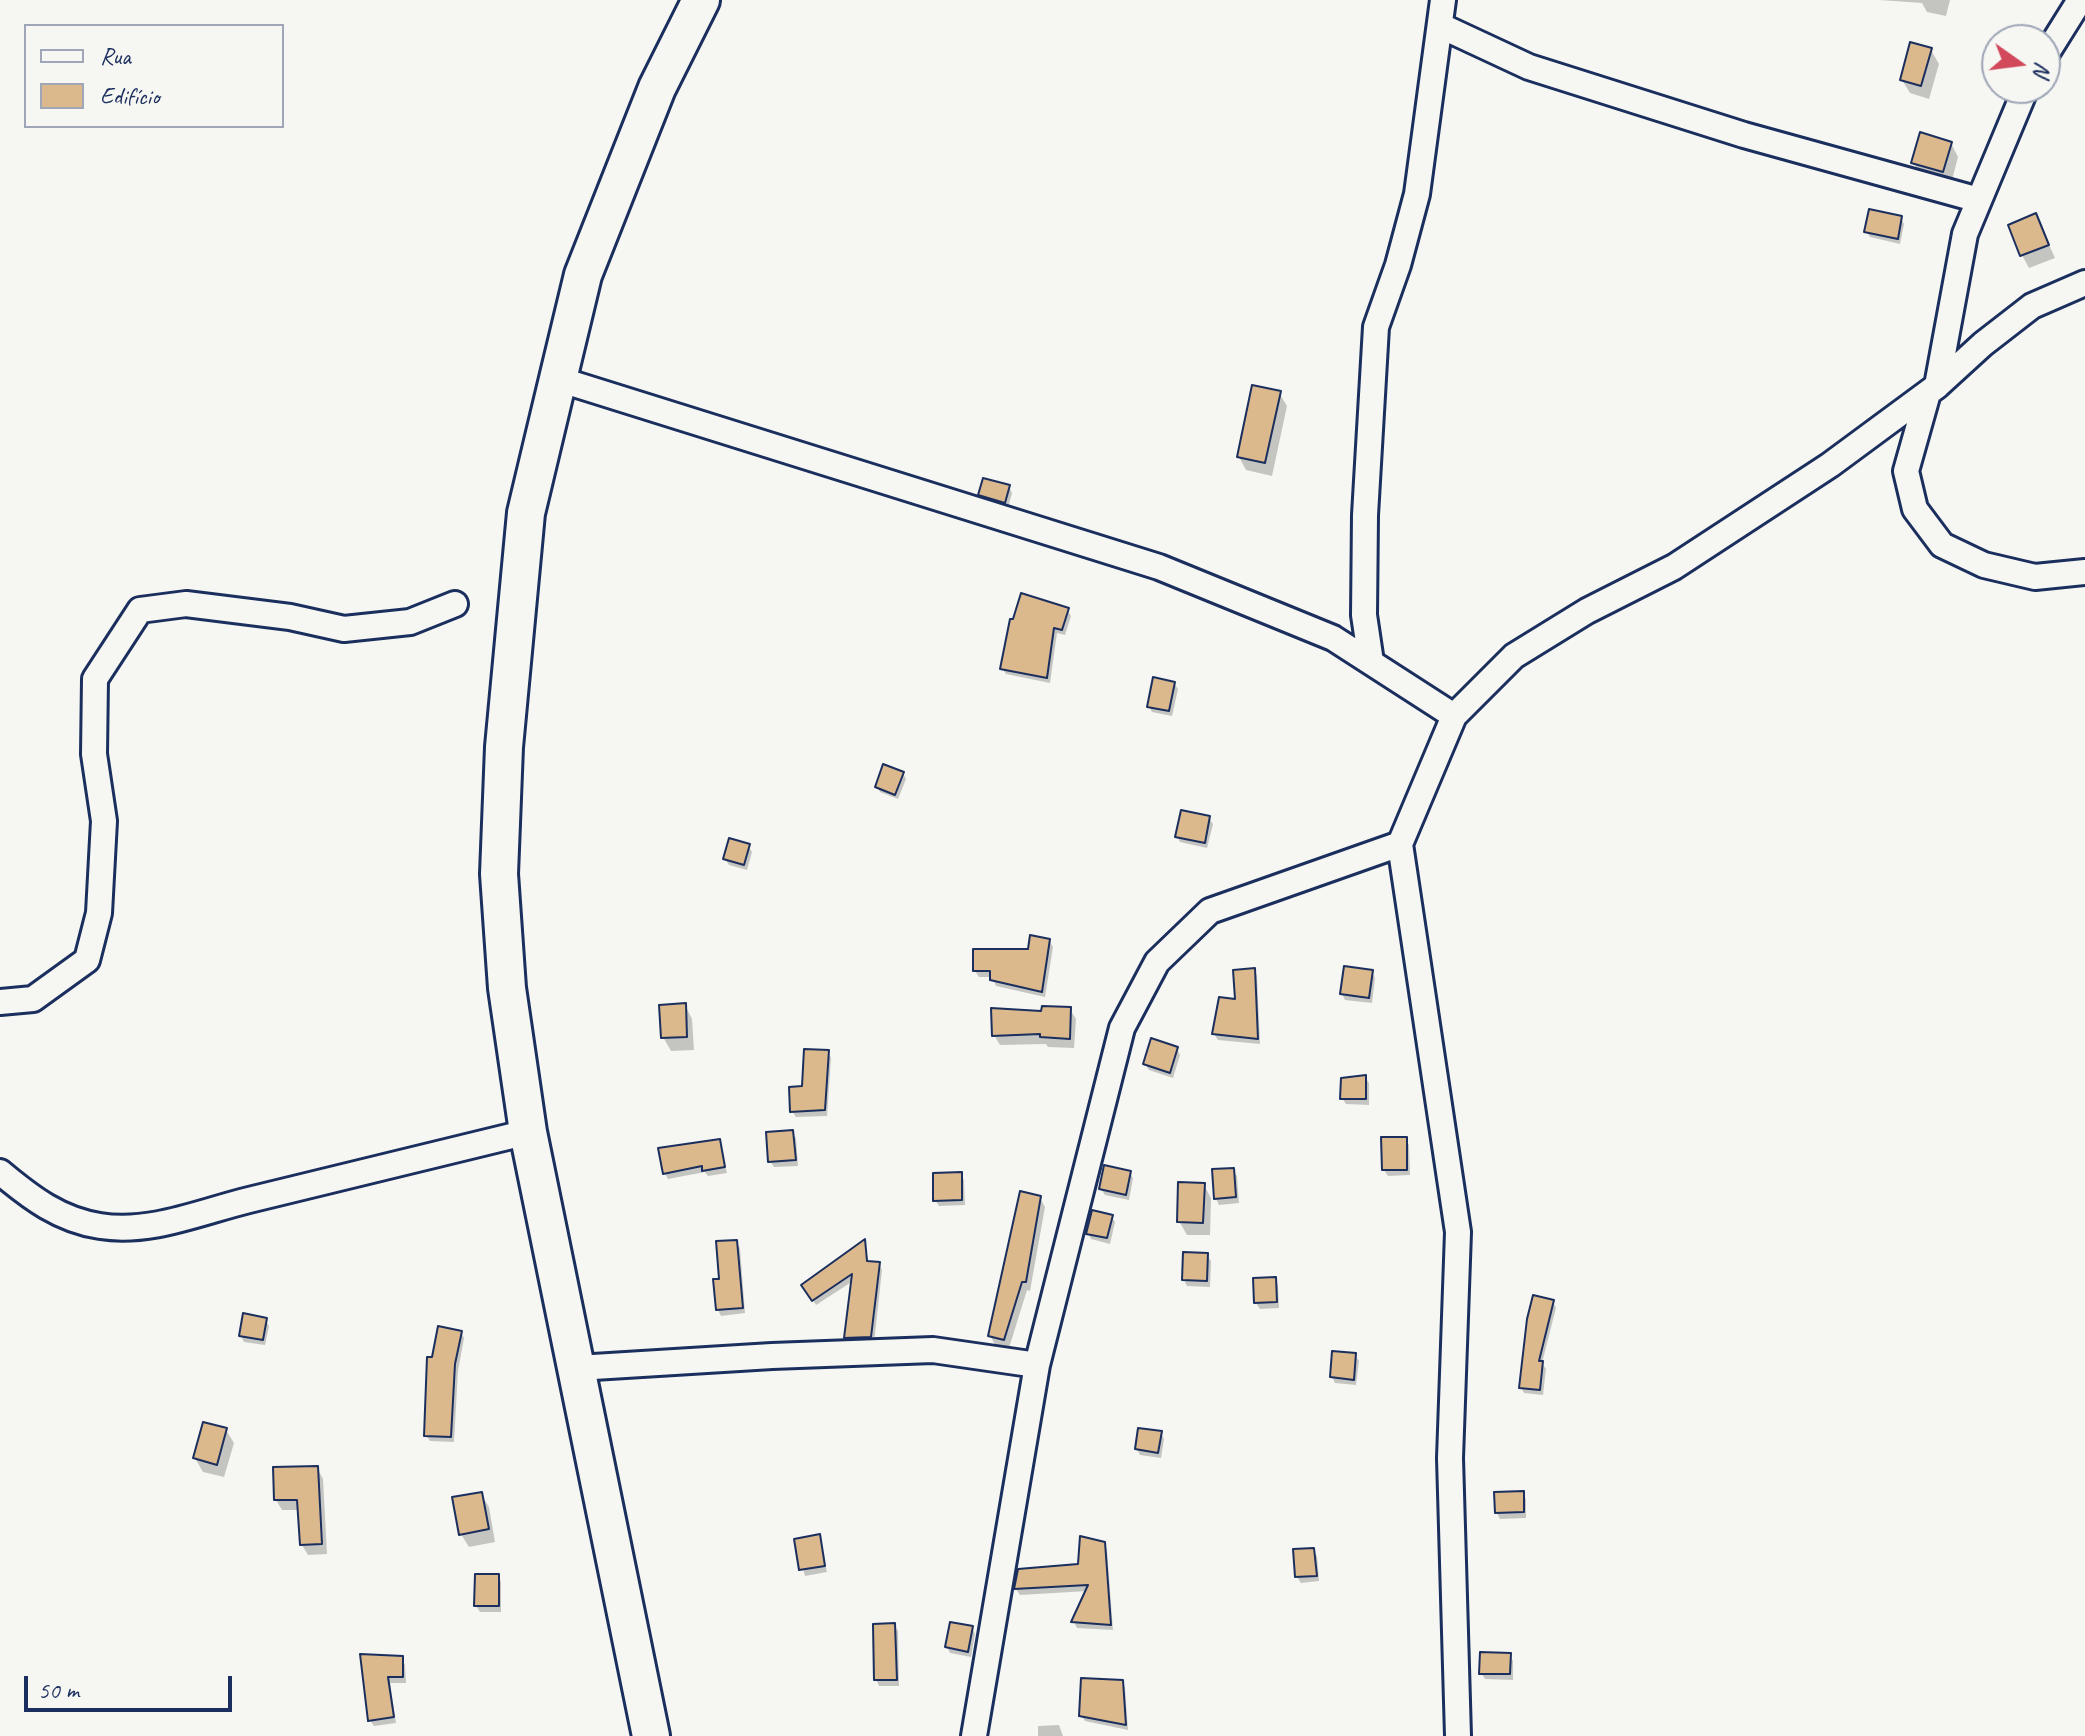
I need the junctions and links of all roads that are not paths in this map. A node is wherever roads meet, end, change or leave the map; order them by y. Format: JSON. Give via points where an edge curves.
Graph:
{"nodes":[{"id":1,"x":701,"y":0,"type":"edge"},
{"id":2,"x":1443,"y":0,"type":"edge"},
{"id":3,"x":2080,"y":0,"type":"edge"},
{"id":4,"x":1441,"y":26,"type":"junction"},
{"id":5,"x":2061,"y":30,"type":"edge"},
{"id":6,"x":2019,"y":104,"type":"edge"},
{"id":7,"x":1979,"y":200,"type":"junction"},
{"id":8,"x":2085,"y":283,"type":"edge"},
{"id":9,"x":558,"y":379,"type":"junction"},
{"id":10,"x":1933,"y":389,"type":"junction"},
{"id":11,"x":2085,"y":572,"type":"edge"},
{"id":12,"x":455,"y":604,"type":"dead end"},
{"id":13,"x":1371,"y":662,"type":"junction"},
{"id":14,"x":1454,"y":716,"type":"junction"},
{"id":15,"x":1400,"y":844,"type":"junction"},
{"id":16,"x":0,"y":1002,"type":"edge"},
{"id":17,"x":528,"y":1132,"type":"junction"},
{"id":18,"x":0,"y":1172,"type":"edge"},
{"id":19,"x":1037,"y":1365,"type":"junction"},
{"id":20,"x":577,"y":1368,"type":"junction"},
{"id":21,"x":651,"y":1736,"type":"edge"},
{"id":22,"x":974,"y":1736,"type":"edge"},
{"id":23,"x":1458,"y":1736,"type":"edge"}],
"edges":[{"from":1,"to":9,"type":"main road","via":[[657,88],[583,275]]},
{"from":2,"to":4,"type":"street"},
{"from":3,"to":5,"type":"street"},
{"from":4,"to":7,"type":"street","via":[[1529,67],[1744,135]]},
{"from":4,"to":13,"type":"street","via":[[1417,194],[1376,327],[1365,515],[1364,615]]},
{"from":6,"to":7,"type":"street"},
{"from":7,"to":10,"type":"street","via":[[1965,234]]},
{"from":8,"to":10,"type":"street","via":[[2032,306]]},
{"from":9,"to":13,"type":"street","via":[[1159,567],[1333,638]]},
{"from":9,"to":17,"type":"main road","via":[[526,513],[500,842],[507,988]]},
{"from":10,"to":11,"type":"street","via":[[1906,471],[1915,509],[1942,545],[1984,565],[2035,577]]},
{"from":10,"to":14,"type":"street","via":[[1830,465],[1674,567],[1514,656]]},
{"from":12,"to":16,"type":"street","via":[[410,622],[344,629],[186,604],[140,610],[95,679],[94,754],[104,821],[99,913],[87,960],[33,999]]},
{"from":13,"to":14,"type":"street"},
{"from":14,"to":15,"type":"street"},
{"from":15,"to":19,"type":"street","via":[[1210,911],[1157,962],[1122,1028]]},
{"from":15,"to":23,"type":"street","via":[[1458,1232],[1450,1458]]},
{"from":17,"to":18,"type":"street","via":[[144,1229],[71,1220],[38,1203]]},
{"from":17,"to":20,"type":"main road"},
{"from":19,"to":20,"type":"street","via":[[933,1350]]},
{"from":19,"to":22,"type":"street"},
{"from":20,"to":21,"type":"main road"}]}
